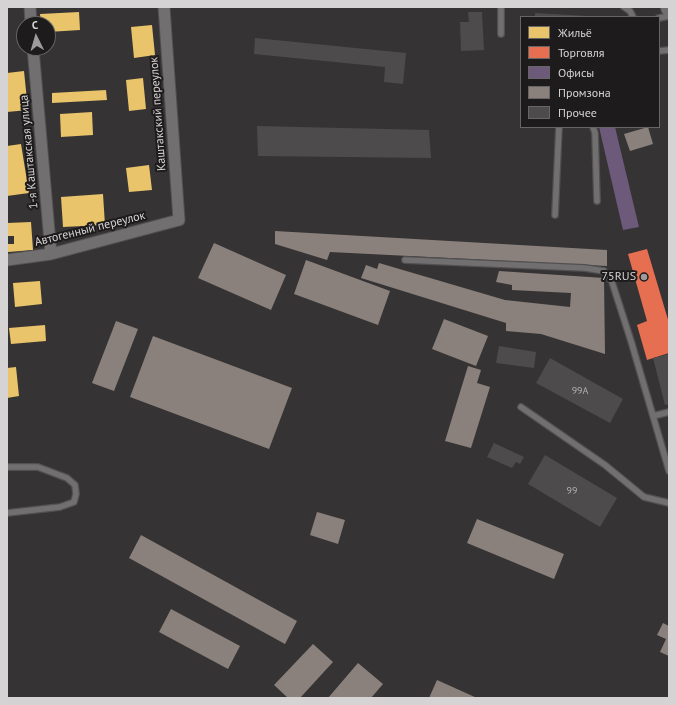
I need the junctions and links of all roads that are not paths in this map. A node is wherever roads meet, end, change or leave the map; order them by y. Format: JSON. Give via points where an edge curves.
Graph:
{"nodes":[{"id":1,"x":164,"y":7,"type":"edge"},
{"id":2,"x":501,"y":7,"type":"edge"},
{"id":3,"x":624,"y":7,"type":"edge"},
{"id":4,"x":632,"y":16,"type":"edge"},
{"id":5,"x":501,"y":34,"type":"dead end"},
{"id":6,"x":34,"y":56,"type":"edge"},
{"id":7,"x":559,"y":128,"type":"edge"},
{"id":8,"x":594,"y":128,"type":"edge"},
{"id":9,"x":597,"y":201,"type":"dead end"},
{"id":10,"x":555,"y":215,"type":"dead end"},
{"id":11,"x":179,"y":220,"type":"joint"},
{"id":12,"x":51,"y":254,"type":"junction"},
{"id":13,"x":7,"y":260,"type":"edge"},
{"id":14,"x":405,"y":260,"type":"dead end"},
{"id":15,"x":521,"y":407,"type":"dead end"},
{"id":16,"x":669,"y":412,"type":"edge"},
{"id":17,"x":653,"y":416,"type":"junction"},
{"id":18,"x":7,"y":467,"type":"edge"},
{"id":19,"x":669,"y":471,"type":"edge"},
{"id":20,"x":669,"y":503,"type":"edge"},
{"id":21,"x":7,"y":513,"type":"edge"}],
"edges":[{"from":1,"to":11,"type":"street","name":"Каштакский переулок"},
{"from":2,"to":5,"type":"lane"},
{"from":3,"to":4,"type":"lane"},
{"from":6,"to":12,"type":"street","name":"1-я Каштакская улица"},
{"from":7,"to":10,"type":"lane"},
{"from":8,"to":9,"type":"lane"},
{"from":11,"to":12,"type":"street","name":"Автогенный переулок"},
{"from":12,"to":13,"type":"street","name":"Автогенный переулок"},
{"from":14,"to":17,"type":"lane","via":[[604,271],[612,282]]},
{"from":15,"to":20,"type":"lane","via":[[605,465],[644,497]]},
{"from":16,"to":17,"type":"lane"},
{"from":17,"to":19,"type":"lane"},
{"from":18,"to":21,"type":"lane","via":[[38,467],[67,478],[75,485],[76,494],[74,502],[60,507]]}]}
